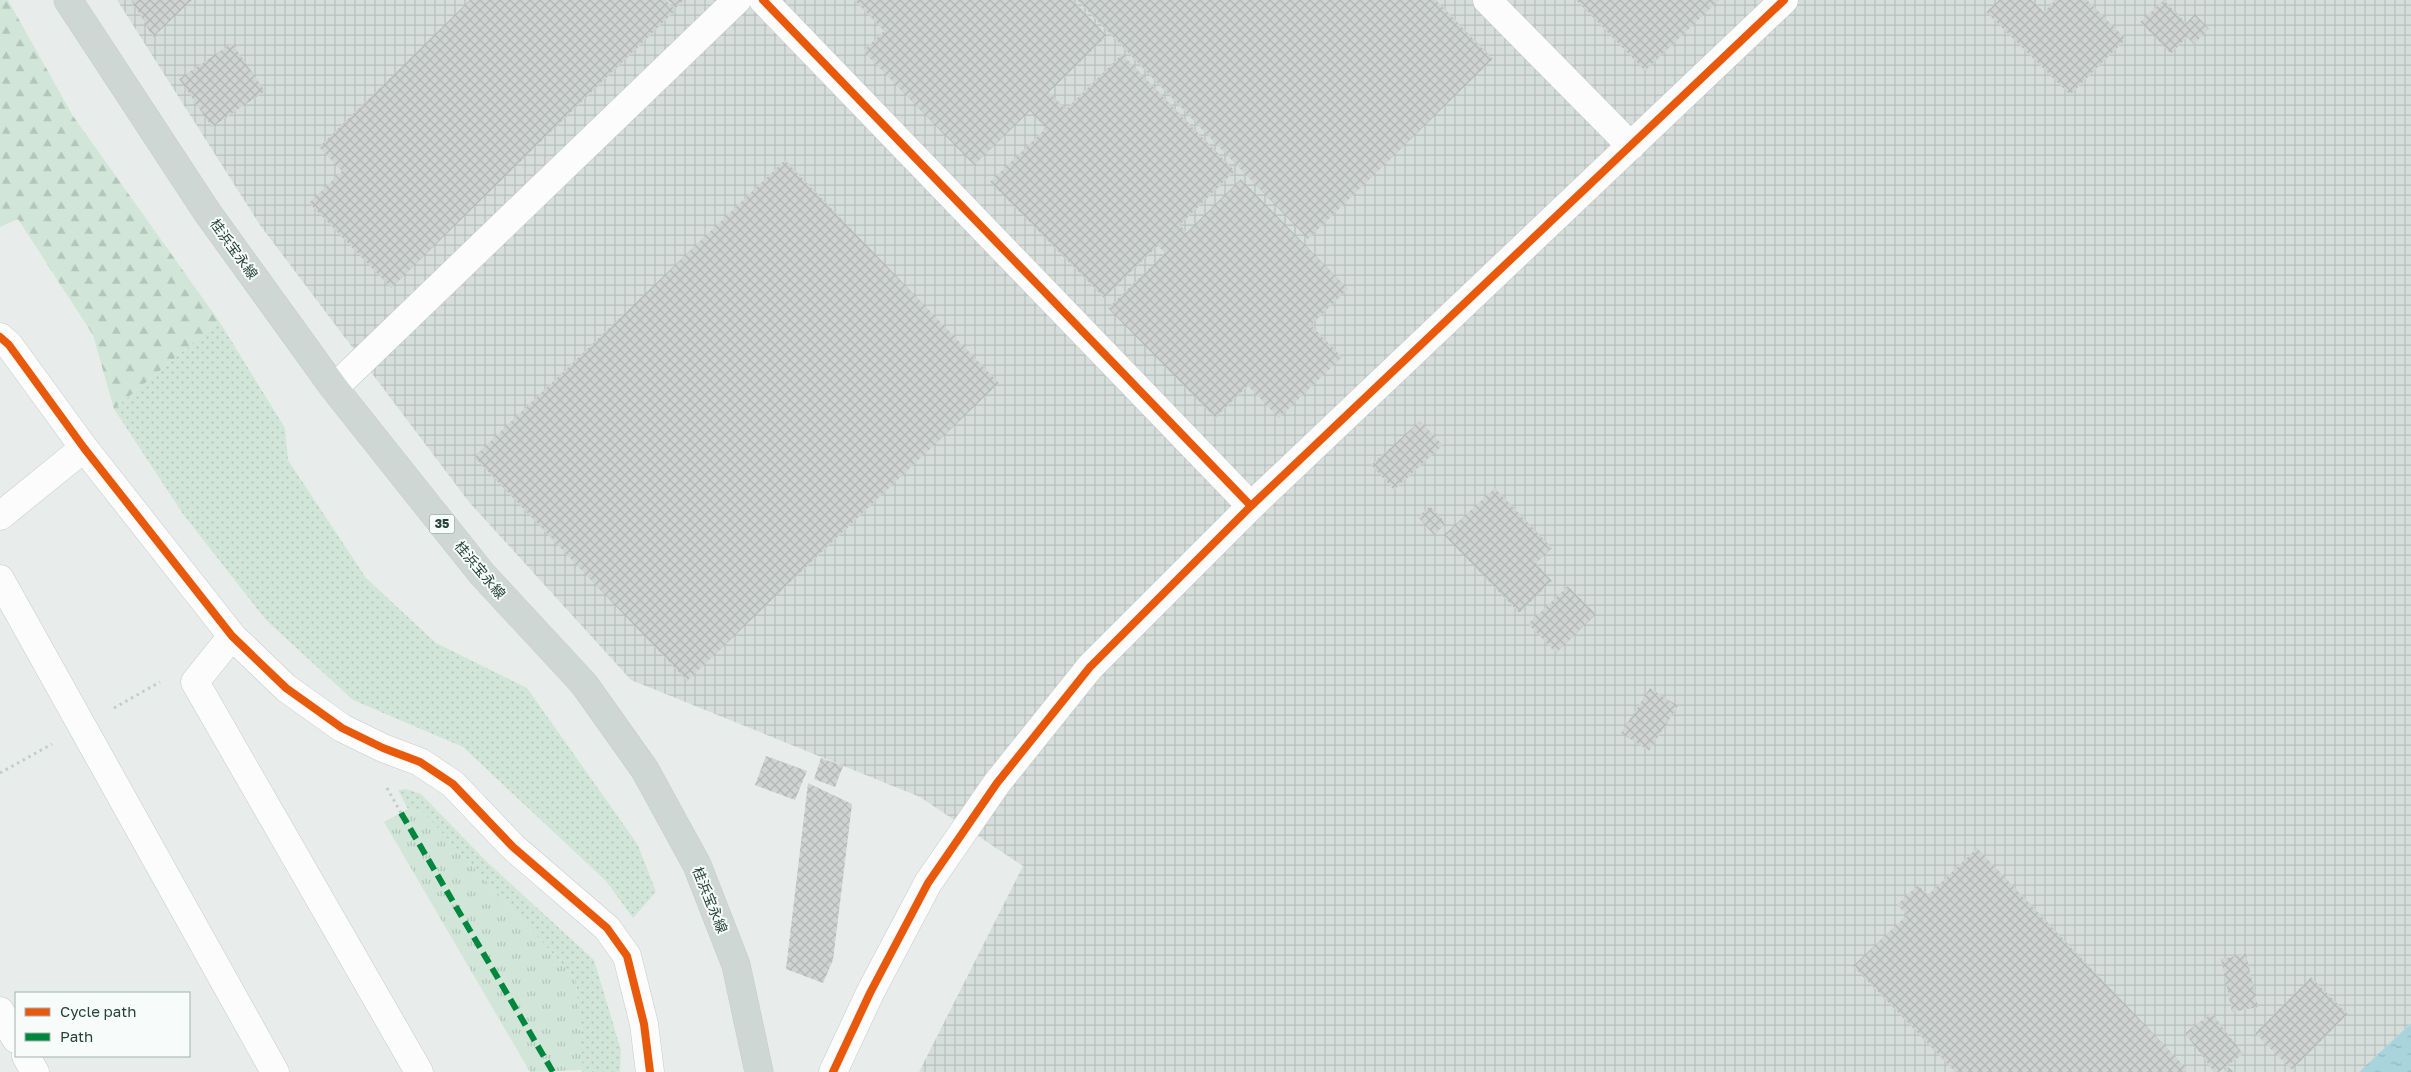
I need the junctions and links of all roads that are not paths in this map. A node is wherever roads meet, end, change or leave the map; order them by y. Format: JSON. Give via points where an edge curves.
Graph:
{"nodes":[{"id":1,"x":68,"y":0,"type":"edge"},
{"id":2,"x":737,"y":0,"type":"edge"},
{"id":3,"x":763,"y":0,"type":"edge"},
{"id":4,"x":1487,"y":0,"type":"edge"},
{"id":5,"x":1784,"y":0,"type":"edge"},
{"id":6,"x":1632,"y":146,"type":"junction"},
{"id":7,"x":0,"y":338,"type":"edge"},
{"id":8,"x":334,"y":388,"type":"junction"},
{"id":9,"x":84,"y":448,"type":"junction"},
{"id":10,"x":1251,"y":506,"type":"junction"},
{"id":11,"x":0,"y":516,"type":"edge"},
{"id":12,"x":0,"y":579,"type":"edge"},
{"id":13,"x":232,"y":636,"type":"junction"},
{"id":14,"x":0,"y":1011,"type":"edge"},
{"id":15,"x":15,"y":1037,"type":"edge"},
{"id":16,"x":27,"y":1057,"type":"edge"},
{"id":17,"x":35,"y":1072,"type":"edge"},
{"id":18,"x":275,"y":1072,"type":"edge"},
{"id":19,"x":419,"y":1072,"type":"edge"},
{"id":20,"x":650,"y":1072,"type":"edge"},
{"id":21,"x":758,"y":1072,"type":"edge"},
{"id":22,"x":833,"y":1072,"type":"edge"}],
"edges":[{"from":1,"to":8,"type":"main road","name":"桂浜宝永線","number":"35","via":[[207,212]]},
{"from":2,"to":8,"type":"street"},
{"from":3,"to":10,"type":"street"},
{"from":4,"to":6,"type":"street"},
{"from":5,"to":6,"type":"street"},
{"from":6,"to":10,"type":"street"},
{"from":7,"to":9,"type":"street","via":[[9,345]]},
{"from":8,"to":21,"type":"main road","name":"桂浜宝永線","number":"35","via":[[482,574],[584,684],[645,770],[697,865],[736,965]]},
{"from":9,"to":11,"type":"street"},
{"from":9,"to":13,"type":"street"},
{"from":10,"to":22,"type":"street","via":[[1090,668],[997,783],[928,883]]},
{"from":12,"to":18,"type":"street"},
{"from":13,"to":19,"type":"street","via":[[195,682]]},
{"from":13,"to":20,"type":"street","via":[[286,688],[342,728],[420,762],[453,784],[512,847],[606,928],[627,956],[644,1024]]},
{"from":14,"to":15,"type":"street"},
{"from":16,"to":17,"type":"street"}]}
